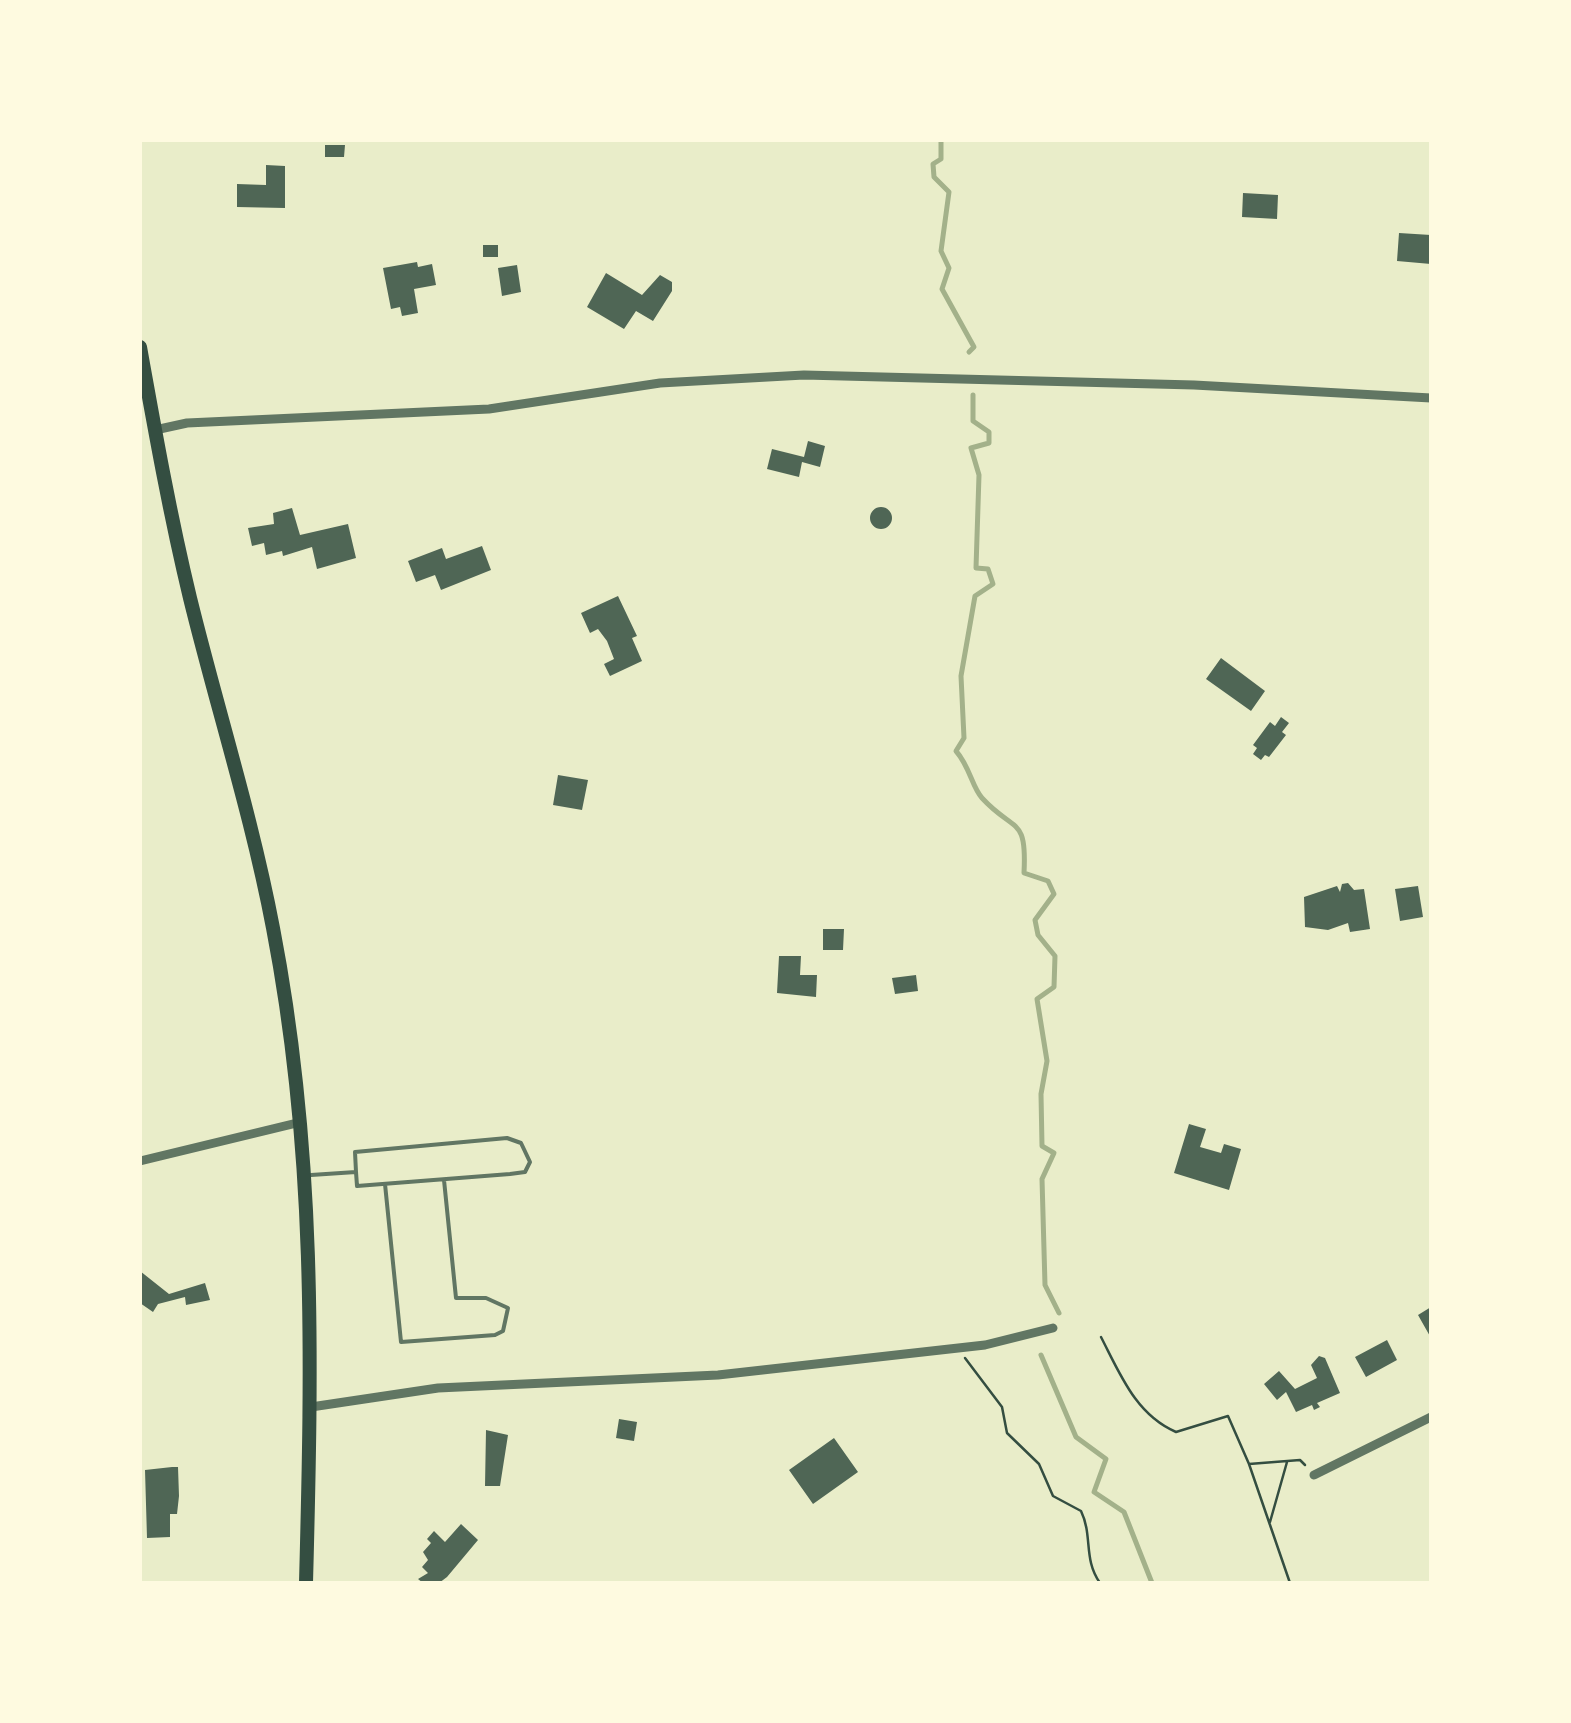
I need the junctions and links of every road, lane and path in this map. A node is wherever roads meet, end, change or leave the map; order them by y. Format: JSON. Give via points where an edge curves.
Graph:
{"nodes":[{"id":1,"x":140,"y":346,"type":"edge"},
{"id":2,"x":1431,"y":398,"type":"edge"},
{"id":3,"x":155,"y":430,"type":"junction"},
{"id":4,"x":301,"y":1122,"type":"junction"},
{"id":5,"x":140,"y":1161,"type":"edge"},
{"id":6,"x":356,"y":1172,"type":"junction"},
{"id":7,"x":306,"y":1176,"type":"junction"},
{"id":8,"x":444,"y":1180,"type":"junction"},
{"id":9,"x":385,"y":1184,"type":"junction"},
{"id":10,"x":1053,"y":1328,"type":"dead end"},
{"id":11,"x":1101,"y":1336,"type":"dead end"},
{"id":12,"x":962,"y":1347,"type":"junction"},
{"id":13,"x":311,"y":1408,"type":"junction"},
{"id":14,"x":1431,"y":1417,"type":"edge"},
{"id":15,"x":1287,"y":1461,"type":"junction"},
{"id":16,"x":1250,"y":1464,"type":"junction"},
{"id":17,"x":1314,"y":1476,"type":"joint"},
{"id":18,"x":1270,"y":1524,"type":"junction"},
{"id":19,"x":306,"y":1583,"type":"edge"},
{"id":20,"x":1100,"y":1583,"type":"edge"},
{"id":21,"x":1290,"y":1583,"type":"edge"}],
"edges":[{"from":1,"to":3,"type":"main road"},
{"from":2,"to":3,"type":"street","via":[[804,375],[660,383],[490,409]]},
{"from":3,"to":4,"type":"main road","via":[[191,601],[261,869]]},
{"from":4,"to":5,"type":"street"},
{"from":4,"to":7,"type":"main road"},
{"from":6,"to":7,"type":"lane"},
{"from":6,"to":8,"type":"lane","via":[[355,1152],[507,1138],[528,1151],[526,1172]]},
{"from":6,"to":9,"type":"lane","via":[[357,1186]]},
{"from":7,"to":13,"type":"main road"},
{"from":8,"to":9,"type":"lane"},
{"from":8,"to":9,"type":"lane","via":[[456,1298],[486,1298],[508,1308],[503,1331],[494,1335],[401,1342]]},
{"from":10,"to":12,"type":"street"},
{"from":11,"to":16,"type":"path","via":[[1155,1423],[1176,1432],[1228,1416]]},
{"from":12,"to":13,"type":"street","via":[[680,1378],[438,1388]]},
{"from":12,"to":20,"type":"path","via":[[967,1365],[1002,1408],[1007,1434],[1035,1458],[1053,1496],[1081,1511],[1086,1558]]},
{"from":13,"to":19,"type":"main road"},
{"from":14,"to":17,"type":"street"},
{"from":15,"to":16,"type":"path"},
{"from":15,"to":17,"type":"path","via":[[1300,1460]]},
{"from":15,"to":18,"type":"path"},
{"from":16,"to":18,"type":"path"},
{"from":18,"to":21,"type":"path"}]}
